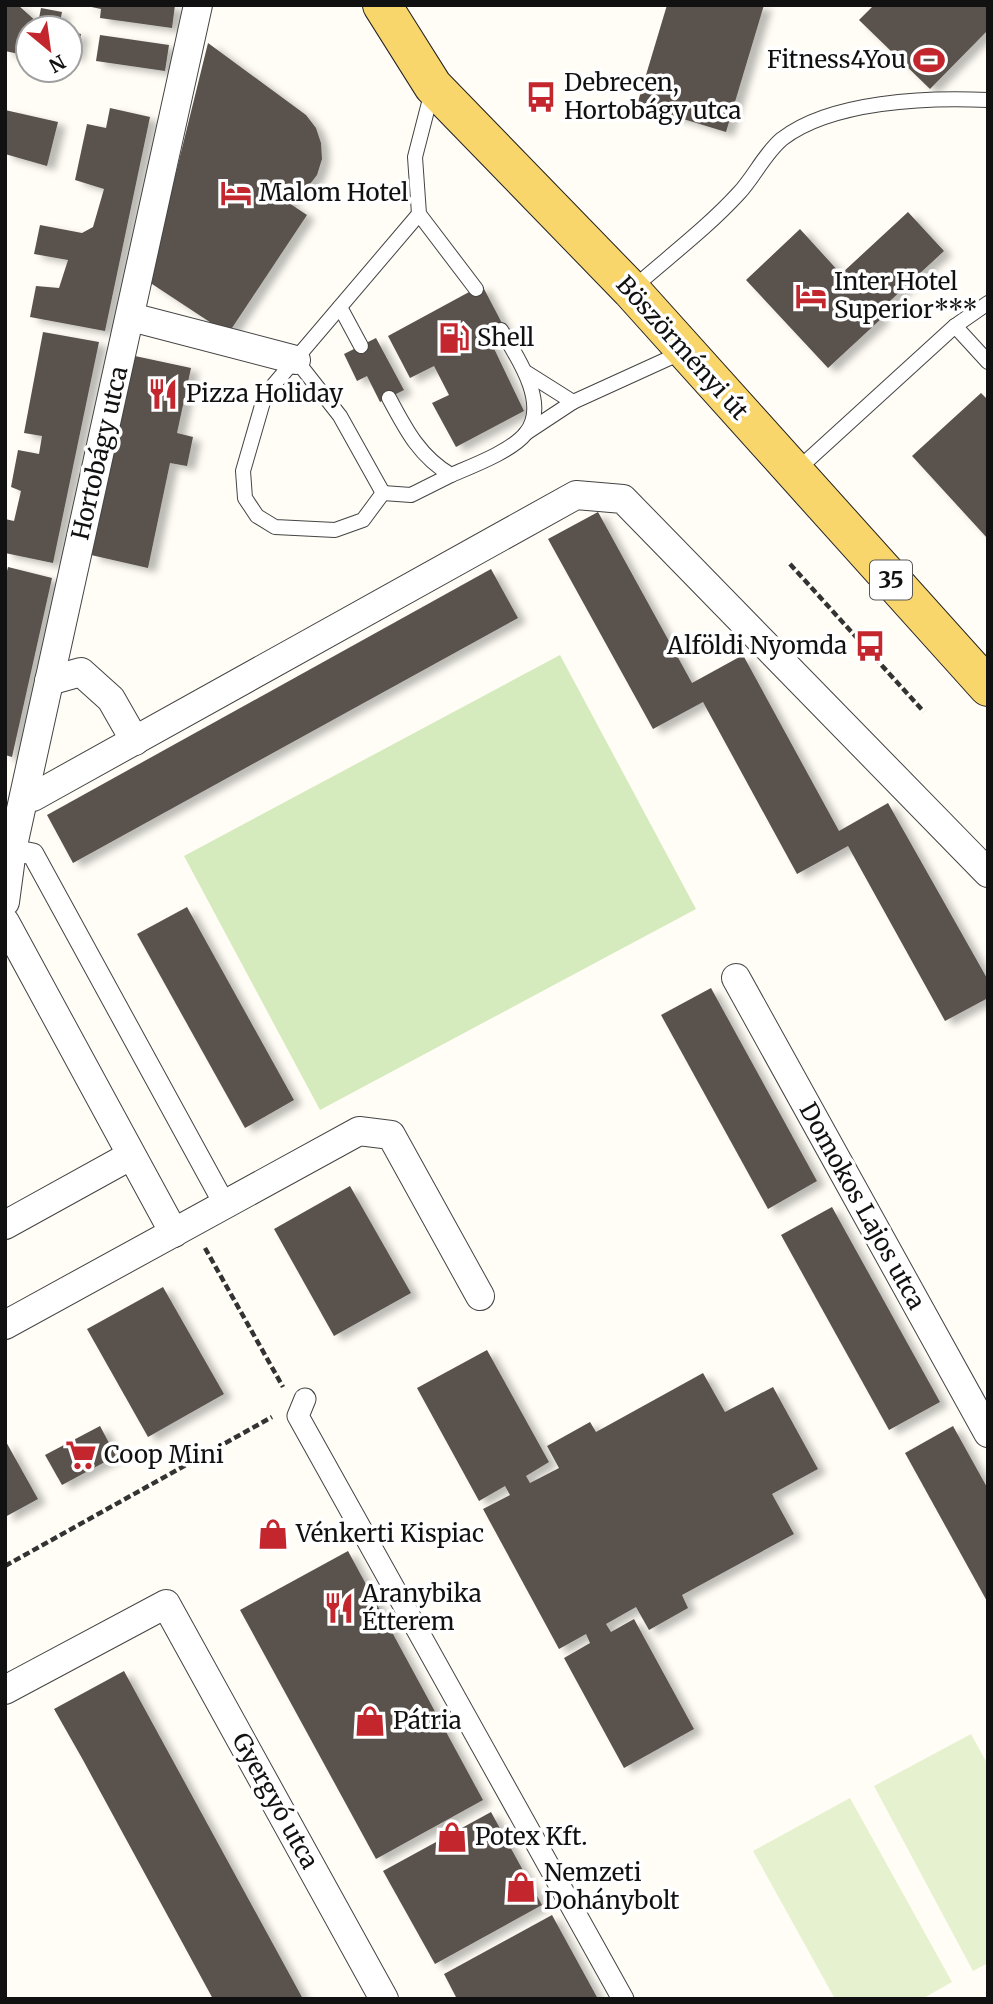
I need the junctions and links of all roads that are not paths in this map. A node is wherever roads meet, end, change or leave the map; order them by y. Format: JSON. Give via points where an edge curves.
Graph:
{"nodes":[{"id":1,"x":198,"y":5,"type":"edge"},
{"id":2,"x":364,"y":5,"type":"edge"},
{"id":3,"x":391,"y":21,"type":"edge"},
{"id":4,"x":433,"y":86,"type":"junction"},
{"id":5,"x":988,"y":100,"type":"edge"},
{"id":6,"x":419,"y":214,"type":"junction"},
{"id":7,"x":476,"y":289,"type":"dead end"},
{"id":8,"x":631,"y":290,"type":"junction"},
{"id":9,"x":988,"y":303,"type":"edge"},
{"id":10,"x":340,"y":307,"type":"junction"},
{"id":11,"x":131,"y":317,"type":"junction"},
{"id":12,"x":954,"y":326,"type":"junction"},
{"id":13,"x":500,"y":330,"type":"dead end"},
{"id":14,"x":361,"y":346,"type":"dead end"},
{"id":15,"x":686,"y":350,"type":"junction"},
{"id":16,"x":296,"y":360,"type":"junction"},
{"id":17,"x":988,"y":362,"type":"edge"},
{"id":18,"x":527,"y":373,"type":"junction"},
{"id":19,"x":389,"y":398,"type":"dead end"},
{"id":20,"x":573,"y":402,"type":"junction"},
{"id":21,"x":526,"y":434,"type":"junction"},
{"id":22,"x":795,"y":472,"type":"junction"},
{"id":23,"x":452,"y":475,"type":"junction"},
{"id":24,"x":383,"y":493,"type":"junction"},
{"id":25,"x":49,"y":681,"type":"junction"},
{"id":26,"x":988,"y":687,"type":"edge"},
{"id":27,"x":135,"y":741,"type":"junction"},
{"id":28,"x":33,"y":797,"type":"joint"},
{"id":29,"x":25,"y":824,"type":"dead end"},
{"id":30,"x":12,"y":850,"type":"junction"},
{"id":31,"x":988,"y":873,"type":"edge"},
{"id":32,"x":5,"y":902,"type":"edge"},
{"id":33,"x":5,"y":922,"type":"edge"},
{"id":34,"x":736,"y":978,"type":"dead end"},
{"id":35,"x":130,"y":1156,"type":"junction"},
{"id":36,"x":225,"y":1205,"type":"junction"},
{"id":37,"x":5,"y":1225,"type":"edge"},
{"id":38,"x":182,"y":1228,"type":"junction"},
{"id":39,"x":480,"y":1296,"type":"dead end"},
{"id":40,"x":5,"y":1325,"type":"edge"},
{"id":41,"x":299,"y":1407,"type":"road end"},
{"id":42,"x":988,"y":1433,"type":"edge"},
{"id":43,"x":5,"y":1690,"type":"edge"},
{"id":44,"x":384,"y":1999,"type":"edge"},
{"id":45,"x":623,"y":1999,"type":"edge"}],
"edges":[{"from":1,"to":11,"type":"street","name":"Hortobágy utca"},
{"from":2,"to":3,"type":"main road","name":"Böszörményi út"},
{"from":3,"to":4,"type":"main road","name":"Böszörményi út","number":"35"},
{"from":4,"to":6,"type":"lane","via":[[415,157]]},
{"from":4,"to":8,"type":"main road","name":"Böszörményi út","number":"35"},
{"from":5,"to":8,"type":"lane","via":[[868,107],[818,119],[781,139],[739,194]]},
{"from":6,"to":7,"type":"lane"},
{"from":6,"to":10,"type":"lane"},
{"from":8,"to":15,"type":"main road","name":"Böszörményi út","number":"35"},
{"from":9,"to":12,"type":"lane"},
{"from":10,"to":14,"type":"lane"},
{"from":10,"to":16,"type":"lane"},
{"from":11,"to":16,"type":"street"},
{"from":11,"to":25,"type":"street","name":"Hortobágy utca"},
{"from":12,"to":17,"type":"lane"},
{"from":12,"to":22,"type":"lane"},
{"from":13,"to":18,"type":"lane"},
{"from":15,"to":20,"type":"lane"},
{"from":15,"to":22,"type":"main road","name":"Böszörményi út","number":"35"},
{"from":16,"to":24,"type":"lane","via":[[340,416]]},
{"from":16,"to":24,"type":"lane","via":[[265,395],[243,471],[245,498],[257,516],[275,527],[335,530],[363,520]]},
{"from":18,"to":20,"type":"lane"},
{"from":18,"to":21,"type":"lane","via":[[535,415]]},
{"from":19,"to":23,"type":"lane","via":[[430,463]]},
{"from":20,"to":21,"type":"lane"},
{"from":21,"to":23,"type":"lane"},
{"from":22,"to":26,"type":"main road","name":"Böszörményi út","number":"35"},
{"from":23,"to":24,"type":"lane","via":[[411,495]]},
{"from":25,"to":27,"type":"street","via":[[81,672],[111,699]]},
{"from":25,"to":30,"type":"street","name":"Hortobágy utca"},
{"from":27,"to":28,"type":"street"},
{"from":27,"to":31,"type":"street","via":[[576,495],[623,499]]},
{"from":28,"to":29,"type":"street"},
{"from":30,"to":32,"type":"street","name":"Hortobágy utca"},
{"from":30,"to":36,"type":"street","via":[[33,854]]},
{"from":33,"to":35,"type":"street"},
{"from":34,"to":42,"type":"street","name":"Domokos Lajos utca"},
{"from":35,"to":37,"type":"street"},
{"from":35,"to":38,"type":"street"},
{"from":36,"to":38,"type":"street"},
{"from":36,"to":39,"type":"street","via":[[359,1131],[391,1135]]},
{"from":38,"to":40,"type":"street"},
{"from":41,"to":45,"type":"street"},
{"from":43,"to":44,"type":"street","name":"Gyergyó utca","via":[[166,1604]]}]}
